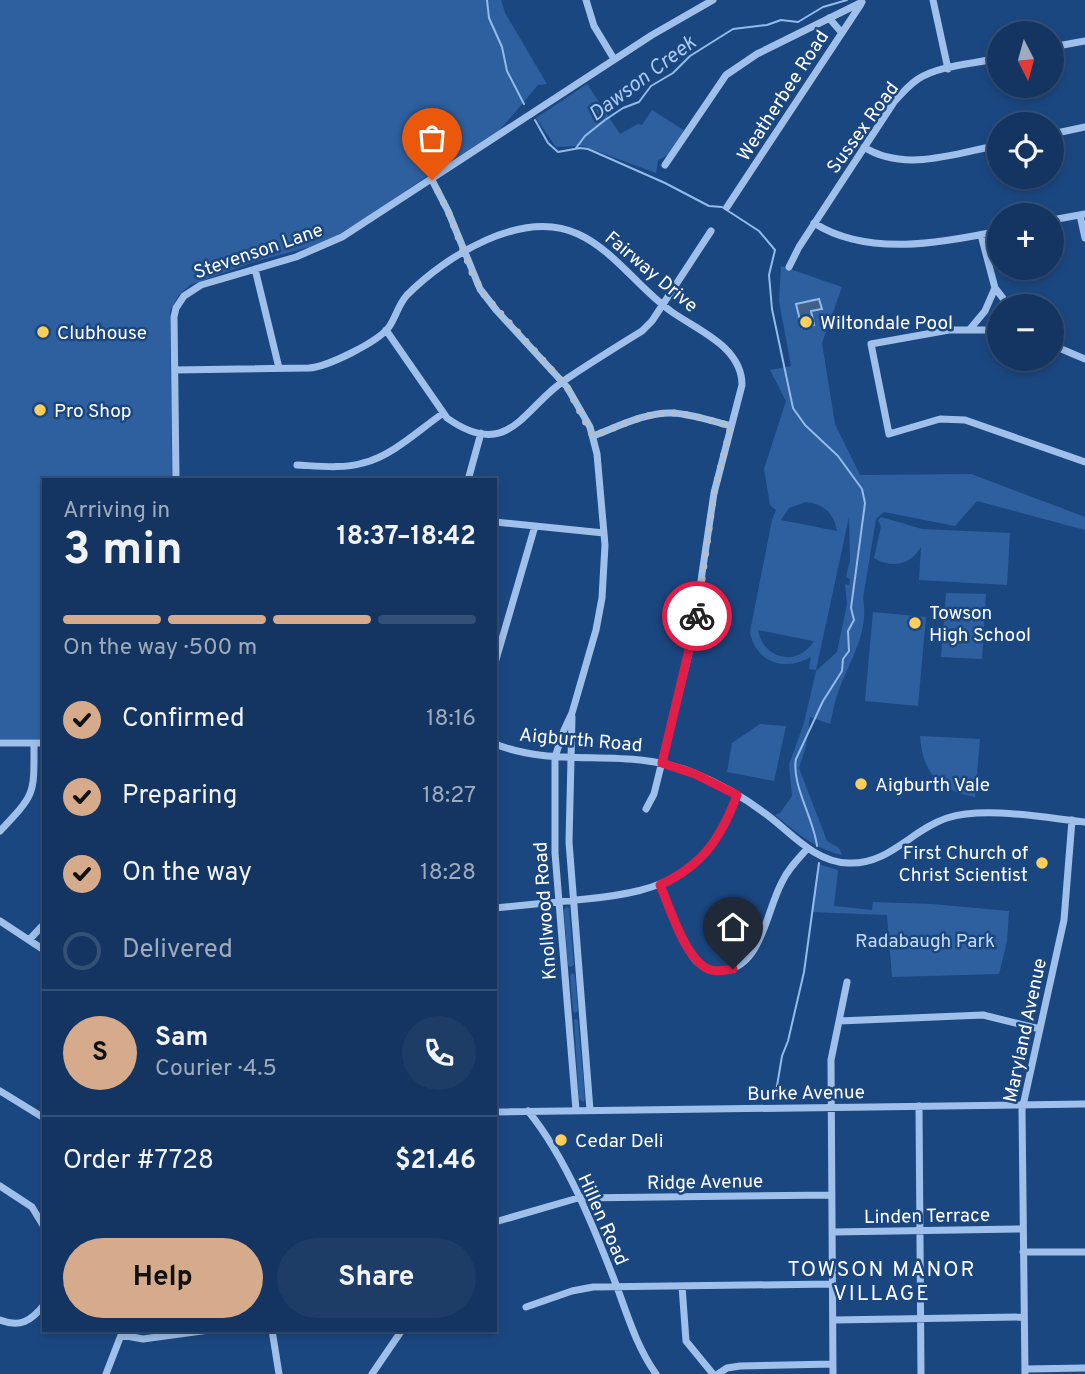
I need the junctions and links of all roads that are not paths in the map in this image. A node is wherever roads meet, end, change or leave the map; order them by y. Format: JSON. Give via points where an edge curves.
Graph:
{"nodes":[{"id":1,"x":586,"y":0,"type":"edge"},
{"id":2,"x":713,"y":0,"type":"edge"},
{"id":3,"x":933,"y":0,"type":"edge"},
{"id":4,"x":863,"y":1,"type":"edge"},
{"id":5,"x":829,"y":18,"type":"junction"},
{"id":6,"x":842,"y":33,"type":"junction"},
{"id":7,"x":1085,"y":41,"type":"edge"},
{"id":8,"x":1064,"y":45,"type":"edge"},
{"id":9,"x":614,"y":59,"type":"junction"},
{"id":10,"x":987,"y":61,"type":"edge"},
{"id":11,"x":947,"y":69,"type":"junction"},
{"id":12,"x":1085,"y":127,"type":"edge"},
{"id":13,"x":1064,"y":131,"type":"edge"},
{"id":14,"x":864,"y":147,"type":"junction"},
{"id":15,"x":987,"y":147,"type":"edge"},
{"id":16,"x":665,"y":165,"type":"dead end"},
{"id":17,"x":432,"y":180,"type":"junction"},
{"id":18,"x":727,"y":207,"type":"dead end"},
{"id":19,"x":1083,"y":214,"type":"edge"},
{"id":20,"x":1064,"y":218,"type":"edge"},
{"id":21,"x":814,"y":223,"type":"junction"},
{"id":22,"x":711,"y":230,"type":"dead end"},
{"id":23,"x":987,"y":234,"type":"edge"},
{"id":24,"x":981,"y":235,"type":"junction"},
{"id":25,"x":1085,"y":238,"type":"edge"},
{"id":26,"x":464,"y":252,"type":"junction"},
{"id":27,"x":789,"y":267,"type":"dead end"},
{"id":28,"x":255,"y":269,"type":"junction"},
{"id":29,"x":995,"y":288,"type":"junction"},
{"id":30,"x":1000,"y":294,"type":"edge"},
{"id":31,"x":663,"y":305,"type":"junction"},
{"id":32,"x":970,"y":328,"type":"junction"},
{"id":33,"x":987,"y":329,"type":"edge"},
{"id":34,"x":386,"y":330,"type":"junction"},
{"id":35,"x":1064,"y":350,"type":"edge"},
{"id":36,"x":1085,"y":359,"type":"edge"},
{"id":37,"x":279,"y":368,"type":"junction"},
{"id":38,"x":175,"y":370,"type":"junction"},
{"id":39,"x":562,"y":381,"type":"junction"},
{"id":40,"x":442,"y":414,"type":"junction"},
{"id":41,"x":731,"y":426,"type":"junction"},
{"id":42,"x":481,"y":433,"type":"junction"},
{"id":43,"x":593,"y":436,"type":"junction"},
{"id":44,"x":1085,"y":462,"type":"edge"},
{"id":45,"x":297,"y":465,"type":"dead end"},
{"id":46,"x":176,"y":478,"type":"edge"},
{"id":47,"x":469,"y":478,"type":"edge"},
{"id":48,"x":497,"y":522,"type":"edge"},
{"id":49,"x":535,"y":526,"type":"junction"},
{"id":50,"x":604,"y":533,"type":"junction"},
{"id":51,"x":497,"y":656,"type":"edge"},
{"id":52,"x":572,"y":713,"type":"junction"},
{"id":53,"x":0,"y":743,"type":"edge"},
{"id":54,"x":34,"y":743,"type":"junction"},
{"id":55,"x":42,"y":743,"type":"edge"},
{"id":56,"x":497,"y":745,"type":"edge"},
{"id":57,"x":555,"y":757,"type":"junction"},
{"id":58,"x":570,"y":757,"type":"junction"},
{"id":59,"x":662,"y":763,"type":"junction"},
{"id":60,"x":737,"y":795,"type":"junction"},
{"id":61,"x":646,"y":809,"type":"dead end"},
{"id":62,"x":1072,"y":820,"type":"junction"},
{"id":63,"x":1085,"y":822,"type":"edge"},
{"id":64,"x":0,"y":831,"type":"edge"},
{"id":65,"x":808,"y":848,"type":"junction"},
{"id":66,"x":660,"y":885,"type":"junction"},
{"id":67,"x":573,"y":901,"type":"junction"},
{"id":68,"x":558,"y":902,"type":"junction"},
{"id":69,"x":497,"y":908,"type":"edge"},
{"id":70,"x":0,"y":921,"type":"edge"},
{"id":71,"x":42,"y":926,"type":"edge"},
{"id":72,"x":29,"y":940,"type":"junction"},
{"id":73,"x":42,"y":949,"type":"edge"},
{"id":74,"x":847,"y":982,"type":"dead end"},
{"id":75,"x":839,"y":1021,"type":"junction"},
{"id":76,"x":1040,"y":1029,"type":"junction"},
{"id":77,"x":0,"y":1091,"type":"edge"},
{"id":78,"x":1085,"y":1104,"type":"edge"},
{"id":79,"x":1023,"y":1105,"type":"junction"},
{"id":80,"x":919,"y":1106,"type":"junction"},
{"id":81,"x":832,"y":1107,"type":"junction"},
{"id":82,"x":576,"y":1110,"type":"junction"},
{"id":83,"x":590,"y":1110,"type":"junction"},
{"id":84,"x":528,"y":1111,"type":"junction"},
{"id":85,"x":497,"y":1112,"type":"edge"},
{"id":86,"x":42,"y":1117,"type":"edge"},
{"id":87,"x":0,"y":1186,"type":"edge"},
{"id":88,"x":832,"y":1195,"type":"junction"},
{"id":89,"x":578,"y":1198,"type":"junction"},
{"id":90,"x":497,"y":1221,"type":"edge"},
{"id":91,"x":42,"y":1224,"type":"edge"},
{"id":92,"x":1023,"y":1229,"type":"junction"},
{"id":93,"x":920,"y":1230,"type":"junction"},
{"id":94,"x":832,"y":1232,"type":"junction"},
{"id":95,"x":1023,"y":1252,"type":"junction"},
{"id":96,"x":1085,"y":1252,"type":"edge"},
{"id":97,"x":832,"y":1284,"type":"junction"},
{"id":98,"x":617,"y":1286,"type":"junction"},
{"id":99,"x":682,"y":1286,"type":"junction"},
{"id":100,"x":42,"y":1307,"type":"edge"},
{"id":101,"x":526,"y":1307,"type":"dead end"},
{"id":102,"x":1024,"y":1317,"type":"junction"},
{"id":103,"x":921,"y":1319,"type":"junction"},
{"id":104,"x":0,"y":1320,"type":"edge"},
{"id":105,"x":833,"y":1320,"type":"junction"},
{"id":106,"x":122,"y":1332,"type":"edge"},
{"id":107,"x":194,"y":1332,"type":"edge"},
{"id":108,"x":272,"y":1332,"type":"edge"},
{"id":109,"x":401,"y":1332,"type":"edge"},
{"id":110,"x":833,"y":1364,"type":"junction"},
{"id":111,"x":1085,"y":1368,"type":"edge"},
{"id":112,"x":1025,"y":1371,"type":"edge"},
{"id":113,"x":106,"y":1374,"type":"edge"},
{"id":114,"x":279,"y":1374,"type":"edge"},
{"id":115,"x":372,"y":1374,"type":"edge"},
{"id":116,"x":656,"y":1374,"type":"edge"},
{"id":117,"x":716,"y":1374,"type":"edge"},
{"id":118,"x":833,"y":1374,"type":"edge"},
{"id":119,"x":921,"y":1374,"type":"edge"}],
"edges":[{"from":1,"to":9,"type":"street","via":[[594,26]]},
{"from":2,"to":9,"type":"street","name":"Stevenson Lane"},
{"from":3,"to":11,"type":"street"},
{"from":4,"to":5,"type":"street"},
{"from":4,"to":6,"type":"street","name":"Weatherbee Road"},
{"from":5,"to":6,"type":"street"},
{"from":5,"to":16,"type":"street","via":[[726,75]]},
{"from":6,"to":18,"type":"street","name":"Weatherbee Road"},
{"from":7,"to":8,"type":"street"},
{"from":9,"to":17,"type":"street","name":"Stevenson Lane"},
{"from":10,"to":11,"type":"street","name":"Sussex Road"},
{"from":11,"to":14,"type":"street","name":"Sussex Road","via":[[917,80],[907,89]]},
{"from":12,"to":13,"type":"street"},
{"from":14,"to":15,"type":"street","via":[[886,157],[920,160]]},
{"from":14,"to":21,"type":"street","name":"Sussex Road"},
{"from":17,"to":26,"type":"street","name":"Knollwood Road"},
{"from":17,"to":28,"type":"street","name":"Stevenson Lane","via":[[331,243]]},
{"from":19,"to":20,"type":"street"},
{"from":19,"to":25,"type":"street"},
{"from":21,"to":24,"type":"street","via":[[841,235],[880,243],[921,244]]},
{"from":21,"to":27,"type":"street","name":"Sussex Road"},
{"from":22,"to":31,"type":"street"},
{"from":23,"to":24,"type":"street"},
{"from":24,"to":29,"type":"street"},
{"from":26,"to":31,"type":"street","name":"Fairway Drive","via":[[525,227],[564,228],[593,242]]},
{"from":26,"to":34,"type":"street","name":"Fairway Drive","via":[[404,298]]},
{"from":26,"to":39,"type":"street","name":"Knollwood Road","via":[[489,302]]},
{"from":28,"to":37,"type":"street"},
{"from":28,"to":38,"type":"street","name":"Stevenson Lane","via":[[201,285],[179,302],[174,317]]},
{"from":29,"to":30,"type":"street"},
{"from":29,"to":32,"type":"street","via":[[985,311]]},
{"from":31,"to":39,"type":"street","via":[[642,331]]},
{"from":31,"to":41,"type":"street","name":"Fairway Drive","via":[[736,359],[742,385]]},
{"from":32,"to":33,"type":"street"},
{"from":32,"to":44,"type":"street","via":[[871,344],[889,434],[940,419],[965,420]]},
{"from":34,"to":37,"type":"street","name":"Fairway Drive","via":[[327,365]]},
{"from":34,"to":40,"type":"street"},
{"from":35,"to":36,"type":"street"},
{"from":37,"to":38,"type":"street","name":"Fairway Drive"},
{"from":38,"to":46,"type":"street","name":"Stevenson Lane"},
{"from":39,"to":42,"type":"street","via":[[516,426]]},
{"from":39,"to":43,"type":"street","name":"Knollwood Road"},
{"from":40,"to":42,"type":"street"},
{"from":40,"to":45,"type":"street","via":[[366,463]]},
{"from":41,"to":43,"type":"street","via":[[669,412]]},
{"from":41,"to":59,"type":"street","name":"Fairway Drive","via":[[714,493],[692,641]]},
{"from":42,"to":47,"type":"street"},
{"from":43,"to":50,"type":"street","name":"Knollwood Road"},
{"from":48,"to":49,"type":"street"},
{"from":49,"to":50,"type":"street"},
{"from":49,"to":51,"type":"street"},
{"from":50,"to":52,"type":"street","name":"Knollwood Road","via":[[599,615]]},
{"from":52,"to":57,"type":"street","name":"Knollwood Road"},
{"from":52,"to":58,"type":"street","name":"Knollwood Road"},
{"from":53,"to":54,"type":"street"},
{"from":54,"to":55,"type":"street"},
{"from":54,"to":64,"type":"street","via":[[32,795]]},
{"from":56,"to":57,"type":"street","name":"Aigburth Road"},
{"from":57,"to":58,"type":"street","name":"Aigburth Road"},
{"from":57,"to":68,"type":"street","name":"Knollwood Road"},
{"from":58,"to":59,"type":"street","name":"Aigburth Road"},
{"from":58,"to":67,"type":"street","name":"Knollwood Road"},
{"from":59,"to":60,"type":"street","name":"Aigburth Road"},
{"from":59,"to":61,"type":"street","name":"Fairway Drive"},
{"from":60,"to":65,"type":"street","name":"Aigburth Road"},
{"from":60,"to":66,"type":"street","via":[[723,830],[706,853]]},
{"from":62,"to":63,"type":"street","name":"Aigburth Road"},
{"from":62,"to":65,"type":"street","name":"Aigburth Road","via":[[960,815],[927,827],[884,857],[855,863],[836,862]]},
{"from":62,"to":76,"type":"street","name":"Maryland Avenue","via":[[1064,920]]},
{"from":65,"to":66,"type":"street","via":[[780,885],[752,954],[733,969],[711,970],[691,955]]},
{"from":66,"to":67,"type":"street","via":[[632,894]]},
{"from":67,"to":68,"type":"street"},
{"from":67,"to":83,"type":"street","name":"Knollwood Road"},
{"from":68,"to":69,"type":"street"},
{"from":68,"to":82,"type":"street","name":"Knollwood Road"},
{"from":70,"to":72,"type":"street"},
{"from":71,"to":72,"type":"street"},
{"from":72,"to":73,"type":"street"},
{"from":74,"to":75,"type":"street"},
{"from":75,"to":76,"type":"street","via":[[983,1015]]},
{"from":75,"to":81,"type":"street","via":[[831,1060]]},
{"from":76,"to":79,"type":"street","name":"Maryland Avenue"},
{"from":77,"to":86,"type":"street"},
{"from":78,"to":79,"type":"street","name":"Burke Avenue"},
{"from":79,"to":80,"type":"street","name":"Burke Avenue"},
{"from":79,"to":92,"type":"street","name":"Maryland Avenue"},
{"from":80,"to":81,"type":"street","name":"Burke Avenue"},
{"from":80,"to":93,"type":"street"},
{"from":81,"to":83,"type":"street","name":"Burke Avenue"},
{"from":81,"to":88,"type":"street"},
{"from":82,"to":83,"type":"street","name":"Burke Avenue"},
{"from":82,"to":84,"type":"street","name":"Burke Avenue"},
{"from":84,"to":85,"type":"street"},
{"from":84,"to":89,"type":"street","name":"Hillen Road","via":[[551,1142]]},
{"from":87,"to":91,"type":"street","via":[[32,1207]]},
{"from":88,"to":89,"type":"street","name":"Ridge Avenue"},
{"from":88,"to":94,"type":"street"},
{"from":89,"to":90,"type":"street","name":"Ridge Avenue"},
{"from":89,"to":98,"type":"street","name":"Hillen Road"},
{"from":92,"to":93,"type":"street","name":"Linden Terrace"},
{"from":92,"to":95,"type":"street","name":"Maryland Avenue"},
{"from":93,"to":94,"type":"street","name":"Linden Terrace"},
{"from":93,"to":103,"type":"street"},
{"from":94,"to":97,"type":"street"},
{"from":95,"to":96,"type":"street"},
{"from":95,"to":102,"type":"street","name":"Maryland Avenue"},
{"from":97,"to":99,"type":"street"},
{"from":97,"to":105,"type":"street"},
{"from":98,"to":99,"type":"street"},
{"from":98,"to":101,"type":"street","via":[[583,1288]]},
{"from":98,"to":116,"type":"street","name":"Hillen Road","via":[[641,1350]]},
{"from":99,"to":117,"type":"street","via":[[685,1341]]},
{"from":100,"to":104,"type":"street","via":[[22,1324]]},
{"from":102,"to":103,"type":"street"},
{"from":102,"to":112,"type":"street","name":"Maryland Avenue"},
{"from":103,"to":105,"type":"street"},
{"from":103,"to":119,"type":"street"},
{"from":105,"to":110,"type":"street"},
{"from":106,"to":107,"type":"street","via":[[143,1339]]},
{"from":106,"to":113,"type":"street"},
{"from":108,"to":114,"type":"street"},
{"from":109,"to":115,"type":"street"},
{"from":110,"to":117,"type":"street","via":[[740,1366]]},
{"from":110,"to":118,"type":"street"},
{"from":111,"to":112,"type":"street"}]}
